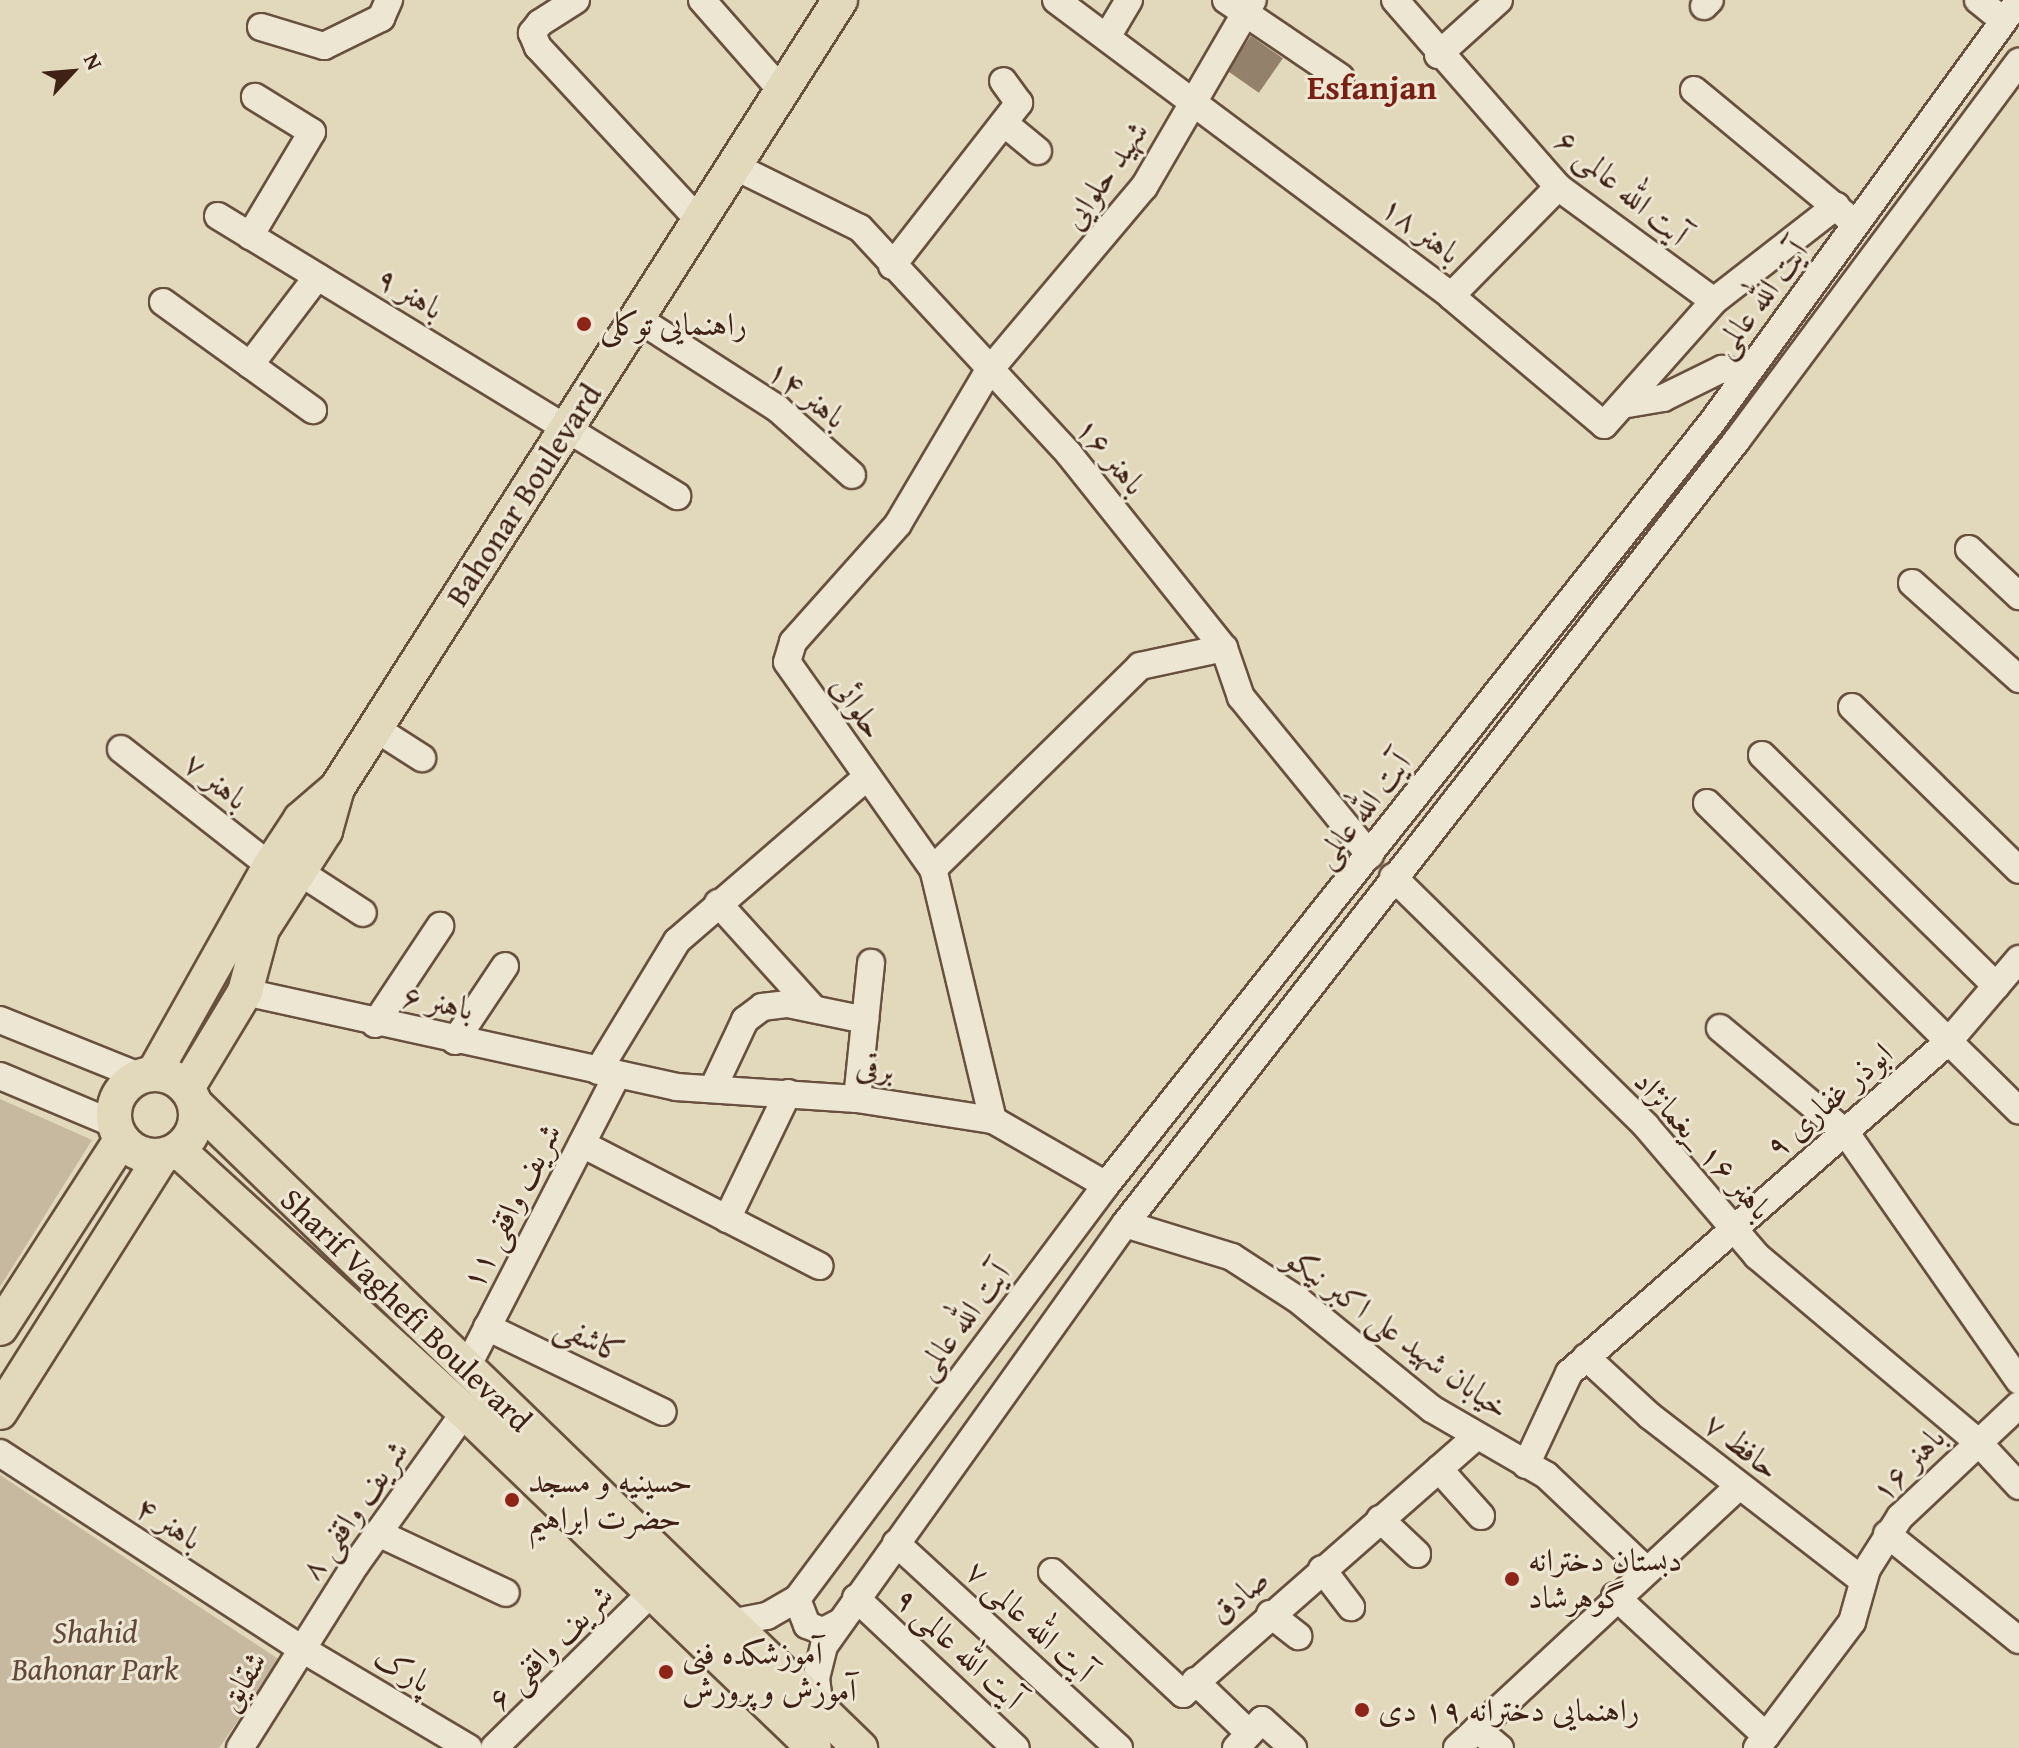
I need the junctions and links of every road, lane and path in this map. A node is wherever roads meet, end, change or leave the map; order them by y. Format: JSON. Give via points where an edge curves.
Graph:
{"nodes":[{"id":1,"x":389,"y":0,"type":"edge"},
{"id":2,"x":576,"y":0,"type":"edge"},
{"id":3,"x":702,"y":0,"type":"edge"},
{"id":4,"x":840,"y":0,"type":"edge"},
{"id":5,"x":1056,"y":0,"type":"edge"},
{"id":6,"x":1129,"y":0,"type":"edge"},
{"id":7,"x":1395,"y":0,"type":"edge"},
{"id":8,"x":1499,"y":0,"type":"edge"},
{"id":9,"x":1978,"y":0,"type":"edge"},
{"id":10,"x":1242,"y":4,"type":"edge"},
{"id":11,"x":2012,"y":11,"type":"edge"},
{"id":12,"x":261,"y":27,"type":"dead end"},
{"id":13,"x":1107,"y":37,"type":"junction"},
{"id":14,"x":1438,"y":55,"type":"junction"},
{"id":15,"x":2019,"y":62,"type":"edge"},
{"id":16,"x":1340,"y":77,"type":"dead end"},
{"id":17,"x":1003,"y":81,"type":"dead end"},
{"id":18,"x":1694,"y":90,"type":"dead end"},
{"id":19,"x":782,"y":91,"type":"junction"},
{"id":20,"x":255,"y":97,"type":"dead end"},
{"id":21,"x":1195,"y":100,"type":"junction"},
{"id":22,"x":1004,"y":123,"type":"junction"},
{"id":23,"x":1038,"y":151,"type":"dead end"},
{"id":24,"x":734,"y":166,"type":"junction"},
{"id":25,"x":1558,"y":187,"type":"junction"},
{"id":26,"x":1836,"y":206,"type":"junction"},
{"id":27,"x":218,"y":216,"type":"dead end"},
{"id":28,"x":699,"y":220,"type":"junction"},
{"id":29,"x":1858,"y":225,"type":"junction"},
{"id":30,"x":250,"y":236,"type":"junction"},
{"id":31,"x":892,"y":266,"type":"junction"},
{"id":32,"x":317,"y":277,"type":"junction"},
{"id":33,"x":1451,"y":296,"type":"junction"},
{"id":34,"x":1714,"y":301,"type":"junction"},
{"id":35,"x":163,"y":302,"type":"dead end"},
{"id":36,"x":637,"y":318,"type":"junction"},
{"id":37,"x":250,"y":365,"type":"junction"},
{"id":38,"x":988,"y":372,"type":"junction"},
{"id":39,"x":1746,"y":374,"type":"junction"},
{"id":40,"x":1622,"y":405,"type":"junction"},
{"id":41,"x":313,"y":410,"type":"dead end"},
{"id":42,"x":1713,"y":421,"type":"junction"},
{"id":43,"x":567,"y":428,"type":"junction"},
{"id":44,"x":1737,"y":440,"type":"junction"},
{"id":45,"x":852,"y":475,"type":"dead end"},
{"id":46,"x":677,"y":496,"type":"dead end"},
{"id":47,"x":1969,"y":549,"type":"dead end"},
{"id":48,"x":1912,"y":583,"type":"dead end"},
{"id":49,"x":2019,"y":596,"type":"edge"},
{"id":50,"x":1224,"y":648,"type":"junction"},
{"id":51,"x":2019,"y":679,"type":"edge"},
{"id":52,"x":1852,"y":707,"type":"dead end"},
{"id":53,"x":375,"y":728,"type":"junction"},
{"id":54,"x":121,"y":749,"type":"dead end"},
{"id":55,"x":1762,"y":755,"type":"dead end"},
{"id":56,"x":422,"y":758,"type":"dead end"},
{"id":57,"x":865,"y":779,"type":"junction"},
{"id":58,"x":1707,"y":803,"type":"dead end"},
{"id":59,"x":1370,"y":855,"type":"junction"},
{"id":60,"x":284,"y":869,"type":"junction"},
{"id":61,"x":933,"y":869,"type":"junction"},
{"id":62,"x":2019,"y":870,"type":"edge"},
{"id":63,"x":1393,"y":877,"type":"junction"},
{"id":64,"x":718,"y":903,"type":"junction"},
{"id":65,"x":363,"y":913,"type":"dead end"},
{"id":66,"x":440,"y":926,"type":"dead end"},
{"id":67,"x":871,"y":963,"type":"dead end"},
{"id":68,"x":505,"y":966,"type":"dead end"},
{"id":69,"x":2012,"y":971,"type":"edge"},
{"id":70,"x":245,"y":992,"type":"junction"},
{"id":71,"x":813,"y":1008,"type":"junction"},
{"id":72,"x":0,"y":1020,"type":"edge"},
{"id":73,"x":865,"y":1020,"type":"junction"},
{"id":74,"x":375,"y":1024,"type":"junction"},
{"id":75,"x":1720,"y":1028,"type":"dead end"},
{"id":76,"x":455,"y":1041,"type":"junction"},
{"id":77,"x":1949,"y":1041,"type":"junction"},
{"id":78,"x":608,"y":1073,"type":"junction"},
{"id":79,"x":146,"y":1074,"type":"junction"},
{"id":80,"x":0,"y":1076,"type":"edge"},
{"id":81,"x":714,"y":1086,"type":"junction"},
{"id":82,"x":788,"y":1093,"type":"junction"},
{"id":83,"x":191,"y":1096,"type":"junction"},
{"id":84,"x":857,"y":1099,"type":"junction"},
{"id":85,"x":2019,"y":1111,"type":"edge"},
{"id":86,"x":993,"y":1120,"type":"junction"},
{"id":87,"x":118,"y":1132,"type":"junction"},
{"id":88,"x":1846,"y":1133,"type":"junction"},
{"id":89,"x":582,"y":1144,"type":"junction"},
{"id":90,"x":170,"y":1153,"type":"junction"},
{"id":91,"x":1106,"y":1185,"type":"junction"},
{"id":92,"x":727,"y":1219,"type":"junction"},
{"id":93,"x":1125,"y":1224,"type":"junction"},
{"id":94,"x":1730,"y":1228,"type":"junction"},
{"id":95,"x":819,"y":1266,"type":"dead end"},
{"id":96,"x":487,"y":1327,"type":"junction"},
{"id":97,"x":0,"y":1328,"type":"edge"},
{"id":98,"x":1586,"y":1357,"type":"junction"},
{"id":99,"x":466,"y":1369,"type":"junction"},
{"id":100,"x":2019,"y":1381,"type":"edge"},
{"id":101,"x":2019,"y":1405,"type":"edge"},
{"id":102,"x":0,"y":1412,"type":"edge"},
{"id":103,"x":465,"y":1412,"type":"junction"},
{"id":104,"x":663,"y":1412,"type":"dead end"},
{"id":105,"x":1477,"y":1436,"type":"junction"},
{"id":106,"x":1978,"y":1442,"type":"junction"},
{"id":107,"x":0,"y":1453,"type":"edge"},
{"id":108,"x":1526,"y":1465,"type":"junction"},
{"id":109,"x":1439,"y":1469,"type":"junction"},
{"id":110,"x":2019,"y":1486,"type":"edge"},
{"id":111,"x":1738,"y":1487,"type":"junction"},
{"id":112,"x":1481,"y":1516,"type":"dead end"},
{"id":113,"x":1380,"y":1519,"type":"junction"},
{"id":114,"x":378,"y":1533,"type":"junction"},
{"id":115,"x":1887,"y":1534,"type":"junction"},
{"id":116,"x":896,"y":1543,"type":"junction"},
{"id":117,"x":1417,"y":1554,"type":"dead end"},
{"id":118,"x":1644,"y":1568,"type":"junction"},
{"id":119,"x":1322,"y":1569,"type":"junction"},
{"id":120,"x":1052,"y":1572,"type":"dead end"},
{"id":121,"x":1862,"y":1580,"type":"junction"},
{"id":122,"x":652,"y":1592,"type":"junction"},
{"id":123,"x":506,"y":1593,"type":"dead end"},
{"id":124,"x":1615,"y":1596,"type":"junction"},
{"id":125,"x":856,"y":1598,"type":"junction"},
{"id":126,"x":797,"y":1599,"type":"junction"},
{"id":127,"x":1351,"y":1607,"type":"dead end"},
{"id":128,"x":1270,"y":1614,"type":"junction"},
{"id":129,"x":730,"y":1623,"type":"junction"},
{"id":130,"x":839,"y":1623,"type":"junction"},
{"id":131,"x":1298,"y":1636,"type":"dead end"},
{"id":132,"x":2019,"y":1640,"type":"edge"},
{"id":133,"x":302,"y":1649,"type":"junction"},
{"id":134,"x":1195,"y":1681,"type":"junction"},
{"id":135,"x":820,"y":1710,"type":"junction"},
{"id":136,"x":1477,"y":1729,"type":"junction"},
{"id":137,"x":1242,"y":1740,"type":"edge"},
{"id":138,"x":1762,"y":1742,"type":"edge"},
{"id":139,"x":240,"y":1748,"type":"edge"},
{"id":140,"x":469,"y":1748,"type":"edge"},
{"id":141,"x":494,"y":1748,"type":"edge"},
{"id":142,"x":814,"y":1748,"type":"edge"},
{"id":143,"x":860,"y":1748,"type":"edge"},
{"id":144,"x":1016,"y":1748,"type":"edge"},
{"id":145,"x":1119,"y":1748,"type":"edge"},
{"id":146,"x":1293,"y":1748,"type":"edge"},
{"id":147,"x":1457,"y":1748,"type":"edge"},
{"id":148,"x":1500,"y":1748,"type":"edge"}],
"edges":[{"from":1,"to":12,"type":"street","via":[[381,18],[324,46]]},
{"from":2,"to":28,"type":"street","via":[[540,23],[532,33],[538,47]]},
{"from":3,"to":19,"type":"street"},
{"from":4,"to":19,"type":"main road","name":"Bahonar Boulevard"},
{"from":5,"to":13,"type":"street","name":"باهنر ۱۸"},
{"from":6,"to":13,"type":"street"},
{"from":7,"to":14,"type":"street","name":"آیت الله عالمی ۶"},
{"from":8,"to":14,"type":"street"},
{"from":9,"to":11,"type":"street"},
{"from":10,"to":16,"type":"street"},
{"from":10,"to":21,"type":"street","name":"شهید حلوایی"},
{"from":11,"to":29,"type":"street","name":"آیت الله عالمی"},
{"from":13,"to":21,"type":"street","name":"باهنر ۱۸"},
{"from":14,"to":25,"type":"street","name":"آیت الله عالمی ۶"},
{"from":15,"to":44,"type":"street","name":"آیت الله عالمی"},
{"from":17,"to":22,"type":"street","via":[[1019,103]]},
{"from":18,"to":26,"type":"street"},
{"from":19,"to":24,"type":"main road","name":"Bahonar Boulevard"},
{"from":20,"to":30,"type":"street","via":[[312,132]]},
{"from":21,"to":33,"type":"street","name":"باهنر ۱۸"},
{"from":21,"to":38,"type":"street","name":"شهید حلوایی","via":[[1136,198]]},
{"from":22,"to":23,"type":"street"},
{"from":22,"to":31,"type":"street"},
{"from":24,"to":28,"type":"main road","name":"Bahonar Boulevard"},
{"from":24,"to":31,"type":"street","name":"باهنر ۱۶","via":[[860,228]]},
{"from":25,"to":33,"type":"street"},
{"from":25,"to":34,"type":"street","name":"آیت الله عالمی ۶"},
{"from":26,"to":29,"type":"street"},
{"from":26,"to":34,"type":"street"},
{"from":27,"to":30,"type":"street","name":"باهنر ۹"},
{"from":28,"to":36,"type":"main road","name":"Bahonar Boulevard"},
{"from":29,"to":39,"type":"street","name":"آیت الله عالمی"},
{"from":30,"to":32,"type":"street","name":"باهنر ۹"},
{"from":31,"to":38,"type":"street","name":"باهنر ۱۶"},
{"from":32,"to":37,"type":"street"},
{"from":32,"to":43,"type":"street","name":"باهنر ۹"},
{"from":33,"to":40,"type":"street","name":"باهنر ۱۸","via":[[1604,425]]},
{"from":34,"to":40,"type":"street","name":"باهنر ۱۸"},
{"from":35,"to":37,"type":"street"},
{"from":36,"to":43,"type":"main road","name":"Bahonar Boulevard"},
{"from":36,"to":45,"type":"street","name":"باهنر ۱۴","via":[[778,409]]},
{"from":37,"to":41,"type":"street"},
{"from":38,"to":50,"type":"street","name":"باهنر ۱۶","via":[[1069,454]]},
{"from":38,"to":57,"type":"street","name":"حلوائی","via":[[898,524],[793,642],[787,662]]},
{"from":39,"to":40,"type":"street","via":[[1722,369],[1663,398]]},
{"from":39,"to":42,"type":"street","name":"آیت الله عالمی"},
{"from":42,"to":44,"type":"street"},
{"from":42,"to":59,"type":"street","name":"آیت الله عالمی"},
{"from":43,"to":46,"type":"street","name":"باهنر ۹"},
{"from":43,"to":53,"type":"main road","name":"Bahonar Boulevard"},
{"from":44,"to":63,"type":"street","name":"آیت الله عالمی"},
{"from":47,"to":49,"type":"street"},
{"from":48,"to":51,"type":"street"},
{"from":50,"to":59,"type":"street","name":"باهنر ۱۶","via":[[1241,697]]},
{"from":50,"to":61,"type":"street","via":[[1140,666]]},
{"from":52,"to":62,"type":"street"},
{"from":53,"to":56,"type":"street"},
{"from":53,"to":60,"type":"main road","name":"Bahonar Boulevard","via":[[337,788],[301,819]]},
{"from":54,"to":60,"type":"street","name":"باهنر ۷"},
{"from":55,"to":69,"type":"street"},
{"from":57,"to":61,"type":"street","name":"حلوائی"},
{"from":57,"to":64,"type":"street","name":"شریف واقفی ۱۱"},
{"from":58,"to":77,"type":"street"},
{"from":59,"to":91,"type":"street","name":"آیت الله عالمی"},
{"from":60,"to":65,"type":"street","name":"باهنر ۷"},
{"from":60,"to":70,"type":"main road","name":"Bahonar Boulevard"},
{"from":60,"to":79,"type":"main road","name":"Bahonar Boulevard"},
{"from":61,"to":86,"type":"street","name":"حلوائی"},
{"from":63,"to":93,"type":"street","name":"آیت الله عالمی"},
{"from":63,"to":94,"type":"street","name":"باهنر ۱۶ _یغمانژاد","via":[[1646,1126]]},
{"from":64,"to":71,"type":"street"},
{"from":64,"to":78,"type":"street","name":"شریف واقفی ۱۱","via":[[653,974]]},
{"from":66,"to":74,"type":"street"},
{"from":67,"to":73,"type":"street"},
{"from":68,"to":76,"type":"street"},
{"from":69,"to":77,"type":"street","name":"ابوذر غفاری ۹"},
{"from":70,"to":74,"type":"street","name":"باهنر ۶"},
{"from":70,"to":83,"type":"main road","name":"Bahonar Boulevard"},
{"from":71,"to":73,"type":"street"},
{"from":71,"to":81,"type":"street","via":[[762,1007],[745,1020]]},
{"from":72,"to":79,"type":"street"},
{"from":73,"to":84,"type":"street"},
{"from":74,"to":76,"type":"street","name":"باهنر ۶"},
{"from":75,"to":88,"type":"street"},
{"from":76,"to":78,"type":"street","name":"باهنر ۶"},
{"from":77,"to":85,"type":"street"},
{"from":77,"to":88,"type":"street","name":"ابوذر غفاری ۹"},
{"from":78,"to":81,"type":"street","name":"برقی","via":[[676,1087]]},
{"from":78,"to":89,"type":"street","name":"شریف واقفی ۱۱"},
{"from":79,"to":83,"type":"main road"},
{"from":79,"to":87,"type":"main road","via":[[119,1095]]},
{"from":80,"to":87,"type":"street"},
{"from":81,"to":82,"type":"street","name":"برقی"},
{"from":82,"to":84,"type":"street","name":"برقی"},
{"from":82,"to":92,"type":"street"},
{"from":83,"to":90,"type":"main road","via":[[193,1129]]},
{"from":83,"to":99,"type":"main road","name":"Sharif Vaghefi Boulevard"},
{"from":84,"to":86,"type":"street","name":"برقی"},
{"from":86,"to":91,"type":"street","name":"برقی"},
{"from":87,"to":90,"type":"main road","via":[[132,1151]]},
{"from":87,"to":97,"type":"main road"},
{"from":88,"to":94,"type":"street","name":"ابوذر غفاری ۹"},
{"from":88,"to":100,"type":"street"},
{"from":89,"to":92,"type":"street"},
{"from":89,"to":96,"type":"street","name":"شریف واقفی ۱۱"},
{"from":90,"to":102,"type":"main road"},
{"from":90,"to":103,"type":"main road","name":"Sharif Vaghefi Boulevard"},
{"from":91,"to":126,"type":"street","name":"آیت الله عالمی"},
{"from":92,"to":95,"type":"street"},
{"from":93,"to":105,"type":"street","name":"خیابان شهید علی اکبر نیکو","via":[[1232,1257]]},
{"from":93,"to":116,"type":"street","name":"آیت الله عالمی"},
{"from":94,"to":98,"type":"street","name":"ابوذر غفاری ۹"},
{"from":94,"to":106,"type":"street","name":"باهنر ۱۶ _یغمانژاد"},
{"from":96,"to":99,"type":"street","name":"شریف واقفی ۱۱"},
{"from":96,"to":104,"type":"street","name":"کاشفی"},
{"from":98,"to":108,"type":"street","name":"ابوذر غفاری ۹","via":[[1569,1373]]},
{"from":98,"to":111,"type":"street","name":"حافظ ۷"},
{"from":99,"to":129,"type":"main road","name":"Sharif Vaghefi Boulevard"},
{"from":101,"to":106,"type":"street","name":"باهنر ۱۶"},
{"from":103,"to":114,"type":"street","name":"شریف واقفی ۸"},
{"from":103,"to":122,"type":"main road","name":"Sharif Vaghefi Boulevard"},
{"from":105,"to":108,"type":"street","name":"خیابان شهید علی اکبر نیکو"},
{"from":105,"to":109,"type":"street","name":"صادق"},
{"from":106,"to":110,"type":"street","name":"باهنر ۱۶ _یغمانژاد"},
{"from":106,"to":115,"type":"street","name":"باهنر ۱۶"},
{"from":107,"to":133,"type":"street","name":"باهنر ۴"},
{"from":108,"to":118,"type":"street","name":"خیابان شهید علی اکبر نیکو"},
{"from":109,"to":112,"type":"street"},
{"from":109,"to":113,"type":"street","name":"صادق"},
{"from":111,"to":118,"type":"street"},
{"from":111,"to":121,"type":"street","name":"حافظ ۷"},
{"from":113,"to":117,"type":"street"},
{"from":113,"to":119,"type":"street","name":"صادق"},
{"from":114,"to":123,"type":"street"},
{"from":114,"to":133,"type":"street","name":"شریف واقفی ۸"},
{"from":115,"to":121,"type":"street","name":"باهنر ۱۶"},
{"from":115,"to":132,"type":"street"},
{"from":116,"to":125,"type":"street","name":"آیت الله عالمی"},
{"from":116,"to":145,"type":"street","name":"آیت الله عالمی ۷"},
{"from":118,"to":124,"type":"street"},
{"from":119,"to":127,"type":"street"},
{"from":119,"to":128,"type":"street","name":"صادق"},
{"from":120,"to":134,"type":"street","via":[[1183,1694]]},
{"from":121,"to":138,"type":"street","name":"باهنر ۱۶","via":[[1852,1622]]},
{"from":122,"to":141,"type":"street","name":"شریف واقفی ۶"},
{"from":122,"to":142,"type":"main road","name":"Sharif Vaghefi Boulevard"},
{"from":124,"to":136,"type":"street"},
{"from":124,"to":138,"type":"street"},
{"from":125,"to":130,"type":"street","name":"آیت الله عالمی"},
{"from":125,"to":144,"type":"street","name":"آیت الله عالمی ۹"},
{"from":126,"to":129,"type":"street","name":"آیت الله عالمی","via":[[767,1616]]},
{"from":126,"to":130,"type":"street","via":[[807,1625],[823,1631]]},
{"from":128,"to":131,"type":"street"},
{"from":128,"to":134,"type":"street","name":"صادق"},
{"from":129,"to":135,"type":"main road","name":"Sharif Vaghefi Boulevard"},
{"from":130,"to":135,"type":"street","name":"آیت الله عالمی","via":[[816,1678]]},
{"from":133,"to":139,"type":"street","name":"شقایق"},
{"from":133,"to":140,"type":"street","name":"پارک"},
{"from":134,"to":137,"type":"street"},
{"from":135,"to":143,"type":"main road","name":"Sharif Vaghefi Boulevard"},
{"from":136,"to":147,"type":"street"},
{"from":136,"to":148,"type":"street"},
{"from":137,"to":146,"type":"street","via":[[1262,1720]]}]}
